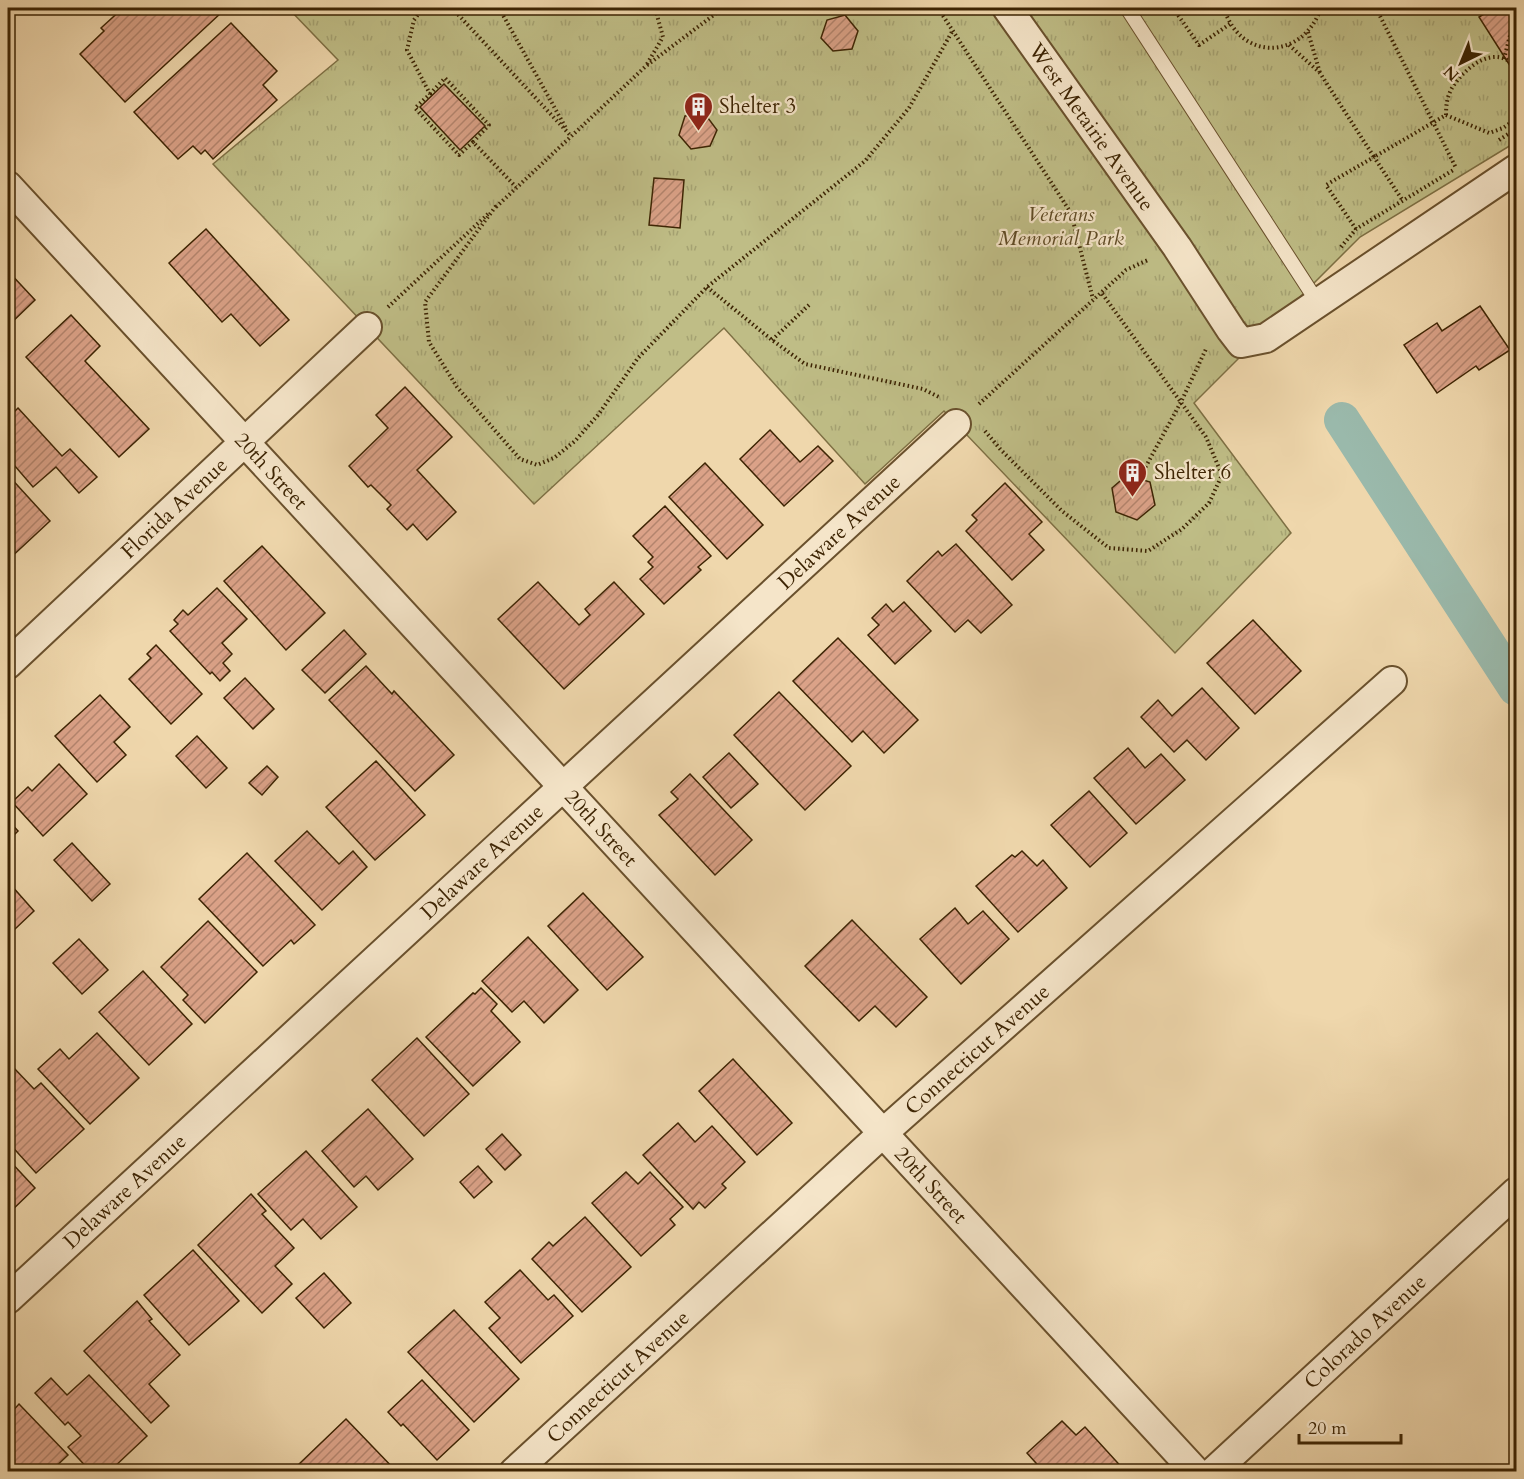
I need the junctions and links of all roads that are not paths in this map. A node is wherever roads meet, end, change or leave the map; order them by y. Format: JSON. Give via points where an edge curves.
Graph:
{"nodes":[{"id":1,"x":1007,"y":8,"type":"edge"},
{"id":2,"x":1127,"y":8,"type":"edge"},
{"id":3,"x":1516,"y":170,"type":"edge"},
{"id":4,"x":8,"y":186,"type":"edge"},
{"id":5,"x":1318,"y":303,"type":"junction"},
{"id":6,"x":367,"y":327,"type":"road end"},
{"id":7,"x":969,"y":426,"type":"road end"},
{"id":8,"x":244,"y":442,"type":"junction"},
{"id":9,"x":8,"y":664,"type":"edge"},
{"id":10,"x":1392,"y":681,"type":"dead end"},
{"id":11,"x":563,"y":786,"type":"junction"},
{"id":12,"x":883,"y":1133,"type":"junction"},
{"id":13,"x":1516,"y":1192,"type":"edge"},
{"id":14,"x":8,"y":1299,"type":"edge"},
{"id":15,"x":514,"y":1472,"type":"edge"},
{"id":16,"x":1196,"y":1472,"type":"edge"},
{"id":17,"x":1213,"y":1472,"type":"edge"}],
"edges":[{"from":1,"to":5,"type":"street","name":"West Metairie Avenue","via":[[1241,344],[1266,338]]},
{"from":2,"to":5,"type":"lane"},
{"from":3,"to":5,"type":"street"},
{"from":4,"to":8,"type":"street","name":"20th Street"},
{"from":6,"to":8,"type":"street","name":"Florida Avenue"},
{"from":7,"to":11,"type":"street","name":"Delaware Avenue"},
{"from":8,"to":9,"type":"street","name":"Florida Avenue"},
{"from":8,"to":11,"type":"street","name":"20th Street"},
{"from":10,"to":12,"type":"street","name":"Connecticut Avenue"},
{"from":11,"to":12,"type":"street","name":"20th Street"},
{"from":11,"to":14,"type":"street","name":"Delaware Avenue"},
{"from":12,"to":15,"type":"street","name":"Connecticut Avenue"},
{"from":12,"to":16,"type":"street","name":"20th Street"},
{"from":13,"to":17,"type":"street","name":"Colorado Avenue"}]}
